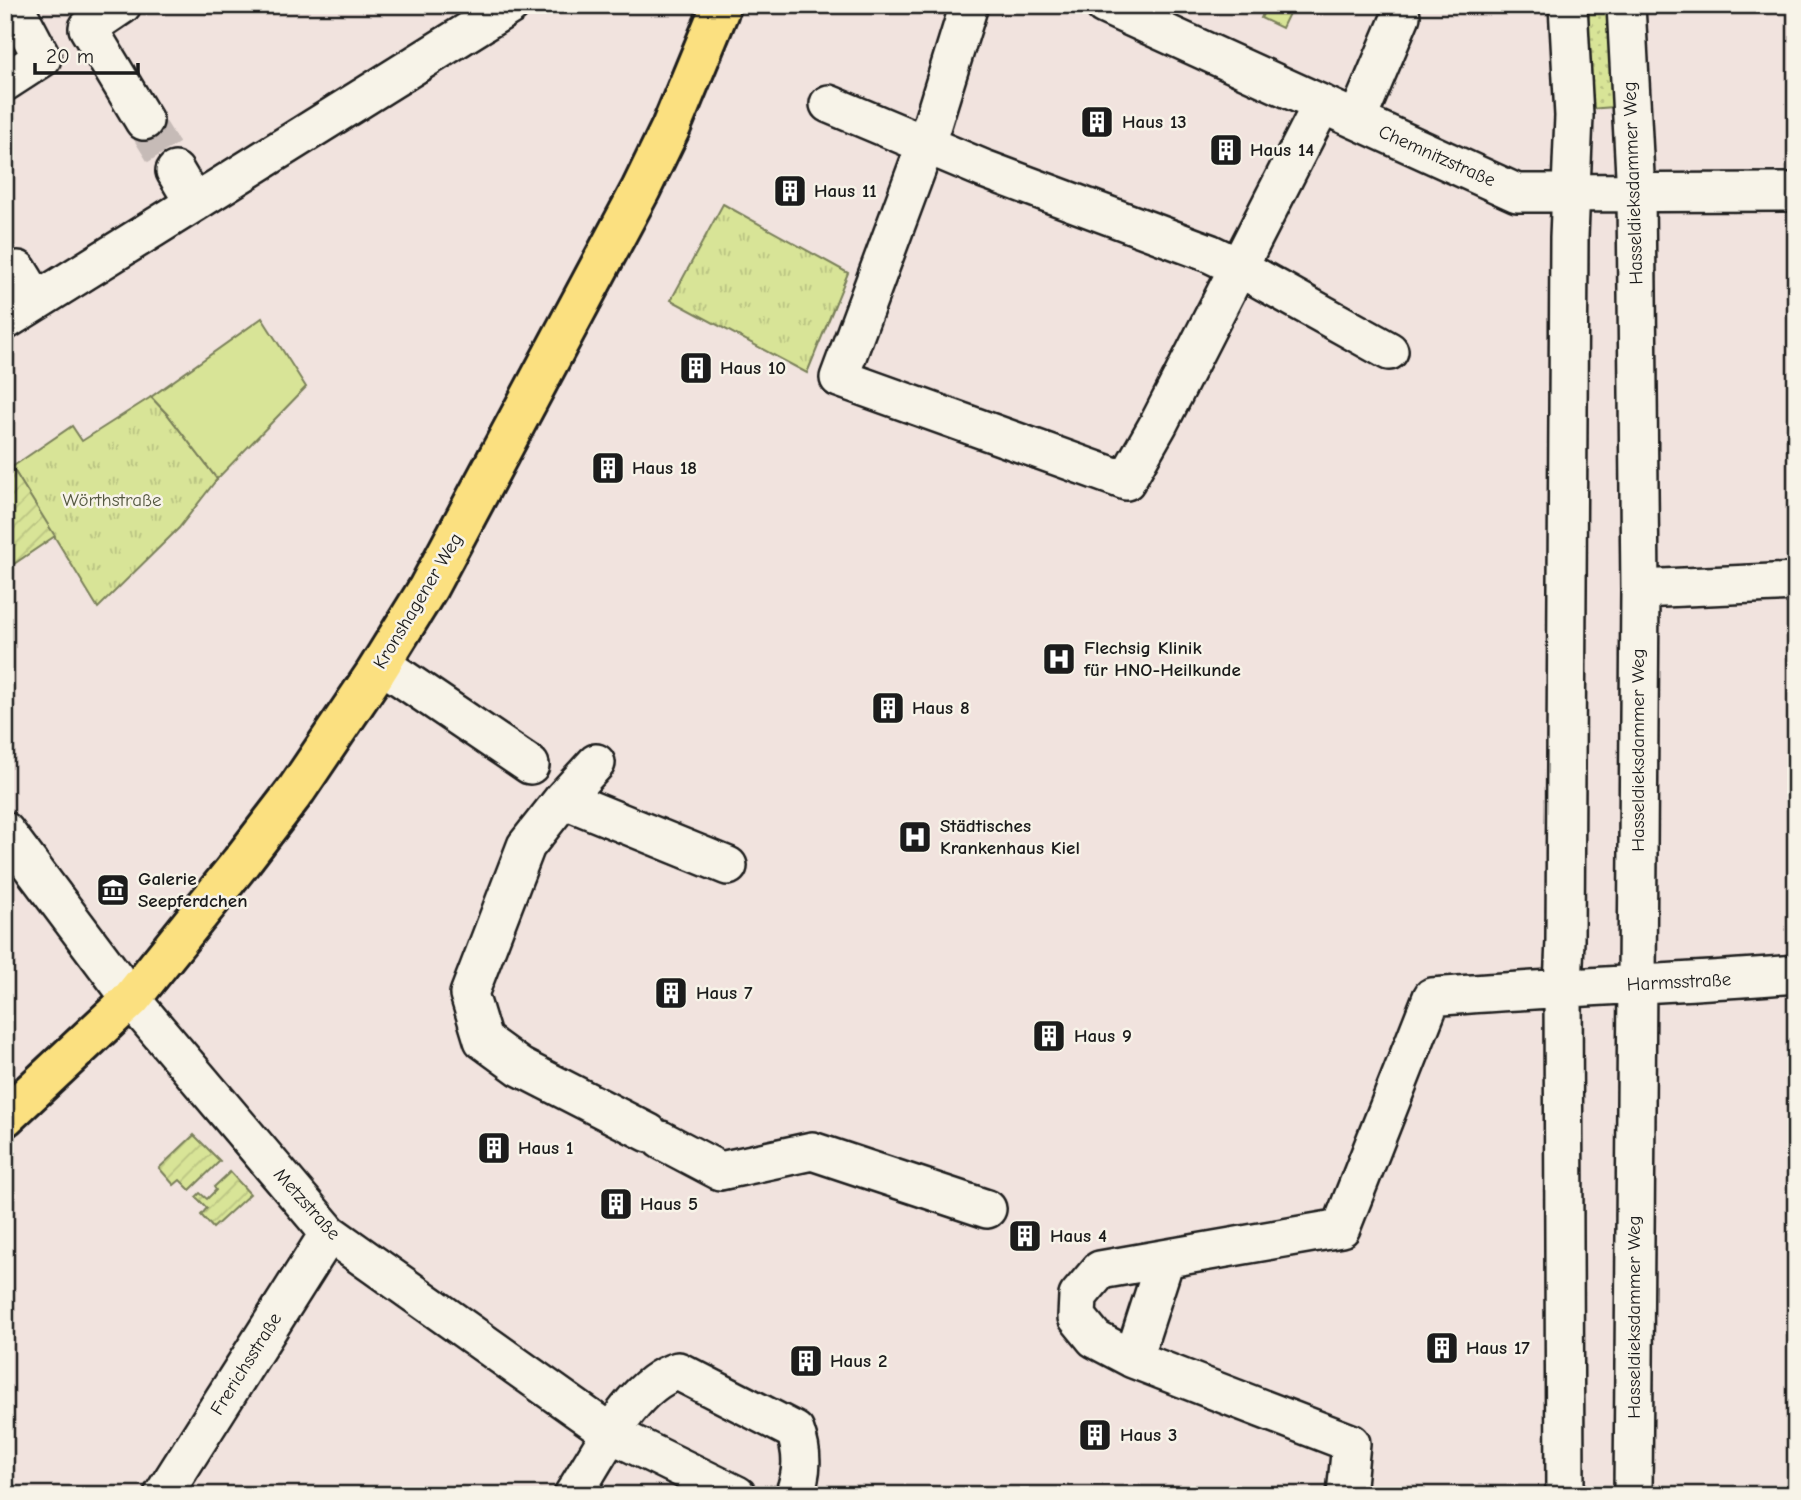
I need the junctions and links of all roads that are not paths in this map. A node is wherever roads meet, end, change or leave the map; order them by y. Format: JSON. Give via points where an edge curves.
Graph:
{"nodes":[{"id":1,"x":14,"y":5,"type":"edge"},
{"id":2,"x":122,"y":5,"type":"edge"},
{"id":3,"x":511,"y":5,"type":"edge"},
{"id":4,"x":1104,"y":5,"type":"edge"},
{"id":5,"x":1568,"y":5,"type":"edge"},
{"id":6,"x":1626,"y":5,"type":"edge"},
{"id":7,"x":722,"y":7,"type":"edge"},
{"id":8,"x":971,"y":10,"type":"edge"},
{"id":9,"x":1401,"y":16,"type":"dead end"},
{"id":10,"x":5,"y":82,"type":"edge"},
{"id":11,"x":829,"y":104,"type":"dead end"},
{"id":12,"x":1322,"y":104,"type":"junction"},
{"id":13,"x":1357,"y":120,"type":"junction"},
{"id":14,"x":144,"y":121,"type":"tunnel mouth"},
{"id":15,"x":926,"y":145,"type":"junction"},
{"id":16,"x":175,"y":171,"type":"tunnel mouth"},
{"id":17,"x":1796,"y":192,"type":"edge"},
{"id":18,"x":1571,"y":193,"type":"junction"},
{"id":19,"x":1636,"y":194,"type":"junction"},
{"id":20,"x":194,"y":203,"type":"junction"},
{"id":21,"x":1238,"y":267,"type":"junction"},
{"id":22,"x":18,"y":270,"type":"dead end"},
{"id":23,"x":37,"y":301,"type":"junction"},
{"id":24,"x":5,"y":321,"type":"edge"},
{"id":25,"x":1389,"y":351,"type":"dead end"},
{"id":26,"x":1796,"y":582,"type":"edge"},
{"id":27,"x":1640,"y":589,"type":"junction"},
{"id":28,"x":381,"y":664,"type":"junction"},
{"id":29,"x":596,"y":763,"type":"dead end"},
{"id":30,"x":530,"y":765,"type":"dead end"},
{"id":31,"x":563,"y":799,"type":"junction"},
{"id":32,"x":5,"y":831,"type":"edge"},
{"id":33,"x":728,"y":866,"type":"dead end"},
{"id":34,"x":1796,"y":974,"type":"edge"},
{"id":35,"x":1637,"y":986,"type":"junction"},
{"id":36,"x":1563,"y":987,"type":"junction"},
{"id":37,"x":131,"y":999,"type":"junction"},
{"id":38,"x":5,"y":1117,"type":"edge"},
{"id":39,"x":987,"y":1209,"type":"dead end"},
{"id":40,"x":329,"y":1233,"type":"junction"},
{"id":41,"x":1165,"y":1260,"type":"junction"},
{"id":42,"x":1133,"y":1359,"type":"junction"},
{"id":43,"x":611,"y":1434,"type":"junction"},
{"id":44,"x":163,"y":1495,"type":"edge"},
{"id":45,"x":573,"y":1495,"type":"edge"},
{"id":46,"x":737,"y":1495,"type":"edge"},
{"id":47,"x":794,"y":1495,"type":"edge"},
{"id":48,"x":1346,"y":1495,"type":"edge"},
{"id":49,"x":1565,"y":1495,"type":"edge"},
{"id":50,"x":1633,"y":1495,"type":"edge"}],
"edges":[{"from":1,"to":10,"type":"street","via":[[42,58]]},
{"from":2,"to":14,"type":"street","via":[[88,29]]},
{"from":3,"to":20,"type":"street"},
{"from":4,"to":12,"type":"street","name":"Chemnitzstraße"},
{"from":5,"to":18,"type":"street","via":[[1574,116]]},
{"from":6,"to":19,"type":"street","name":"Hasseldieksdammer Weg"},
{"from":7,"to":28,"type":"main road","name":"Kronshagener Weg","via":[[635,200],[428,588]]},
{"from":8,"to":15,"type":"street"},
{"from":9,"to":13,"type":"street"},
{"from":11,"to":15,"type":"street"},
{"from":12,"to":13,"type":"street","name":"Chemnitzstraße"},
{"from":12,"to":21,"type":"street"},
{"from":13,"to":18,"type":"street","name":"Chemnitzstraße","via":[[1517,192]]},
{"from":15,"to":21,"type":"street"},
{"from":15,"to":21,"type":"street","via":[[839,379],[1126,481]]},
{"from":16,"to":20,"type":"street"},
{"from":17,"to":19,"type":"street","name":"Chemnitzstraße"},
{"from":18,"to":19,"type":"street","name":"Chemnitzstraße"},
{"from":18,"to":36,"type":"street"},
{"from":19,"to":27,"type":"street","name":"Hasseldieksdammer Weg"},
{"from":20,"to":23,"type":"street"},
{"from":21,"to":25,"type":"street"},
{"from":22,"to":23,"type":"street"},
{"from":23,"to":24,"type":"street"},
{"from":26,"to":27,"type":"street"},
{"from":27,"to":35,"type":"street","name":"Hasseldieksdammer Weg"},
{"from":28,"to":30,"type":"street"},
{"from":28,"to":37,"type":"main road","name":"Kronshagener Weg","via":[[297,789]]},
{"from":29,"to":31,"type":"street"},
{"from":31,"to":33,"type":"street"},
{"from":31,"to":39,"type":"street","via":[[526,846],[469,994],[483,1040],[520,1067],[720,1171],[812,1151]]},
{"from":32,"to":37,"type":"street","name":"Metzstraße"},
{"from":34,"to":35,"type":"street","name":"Harmsstraße"},
{"from":35,"to":36,"type":"street","name":"Harmsstraße"},
{"from":35,"to":50,"type":"street","name":"Hasseldieksdammer Weg"},
{"from":36,"to":41,"type":"street","name":"Harmsstraße","via":[[1432,997],[1341,1228]]},
{"from":36,"to":49,"type":"street"},
{"from":37,"to":38,"type":"main road","name":"Kronshagener Weg"},
{"from":37,"to":40,"type":"street","name":"Metzstraße"},
{"from":40,"to":43,"type":"street","name":"Metzstraße"},
{"from":40,"to":44,"type":"street","name":"Frerichsstraße"},
{"from":41,"to":42,"type":"street"},
{"from":41,"to":42,"type":"street","via":[[1100,1270],[1078,1296],[1077,1317],[1095,1339]]},
{"from":42,"to":48,"type":"street","via":[[1351,1443]]},
{"from":43,"to":45,"type":"street"},
{"from":43,"to":46,"type":"street","name":"Metzstraße"},
{"from":43,"to":47,"type":"street","via":[[648,1385],[678,1371],[795,1431],[802,1449]]}]}
